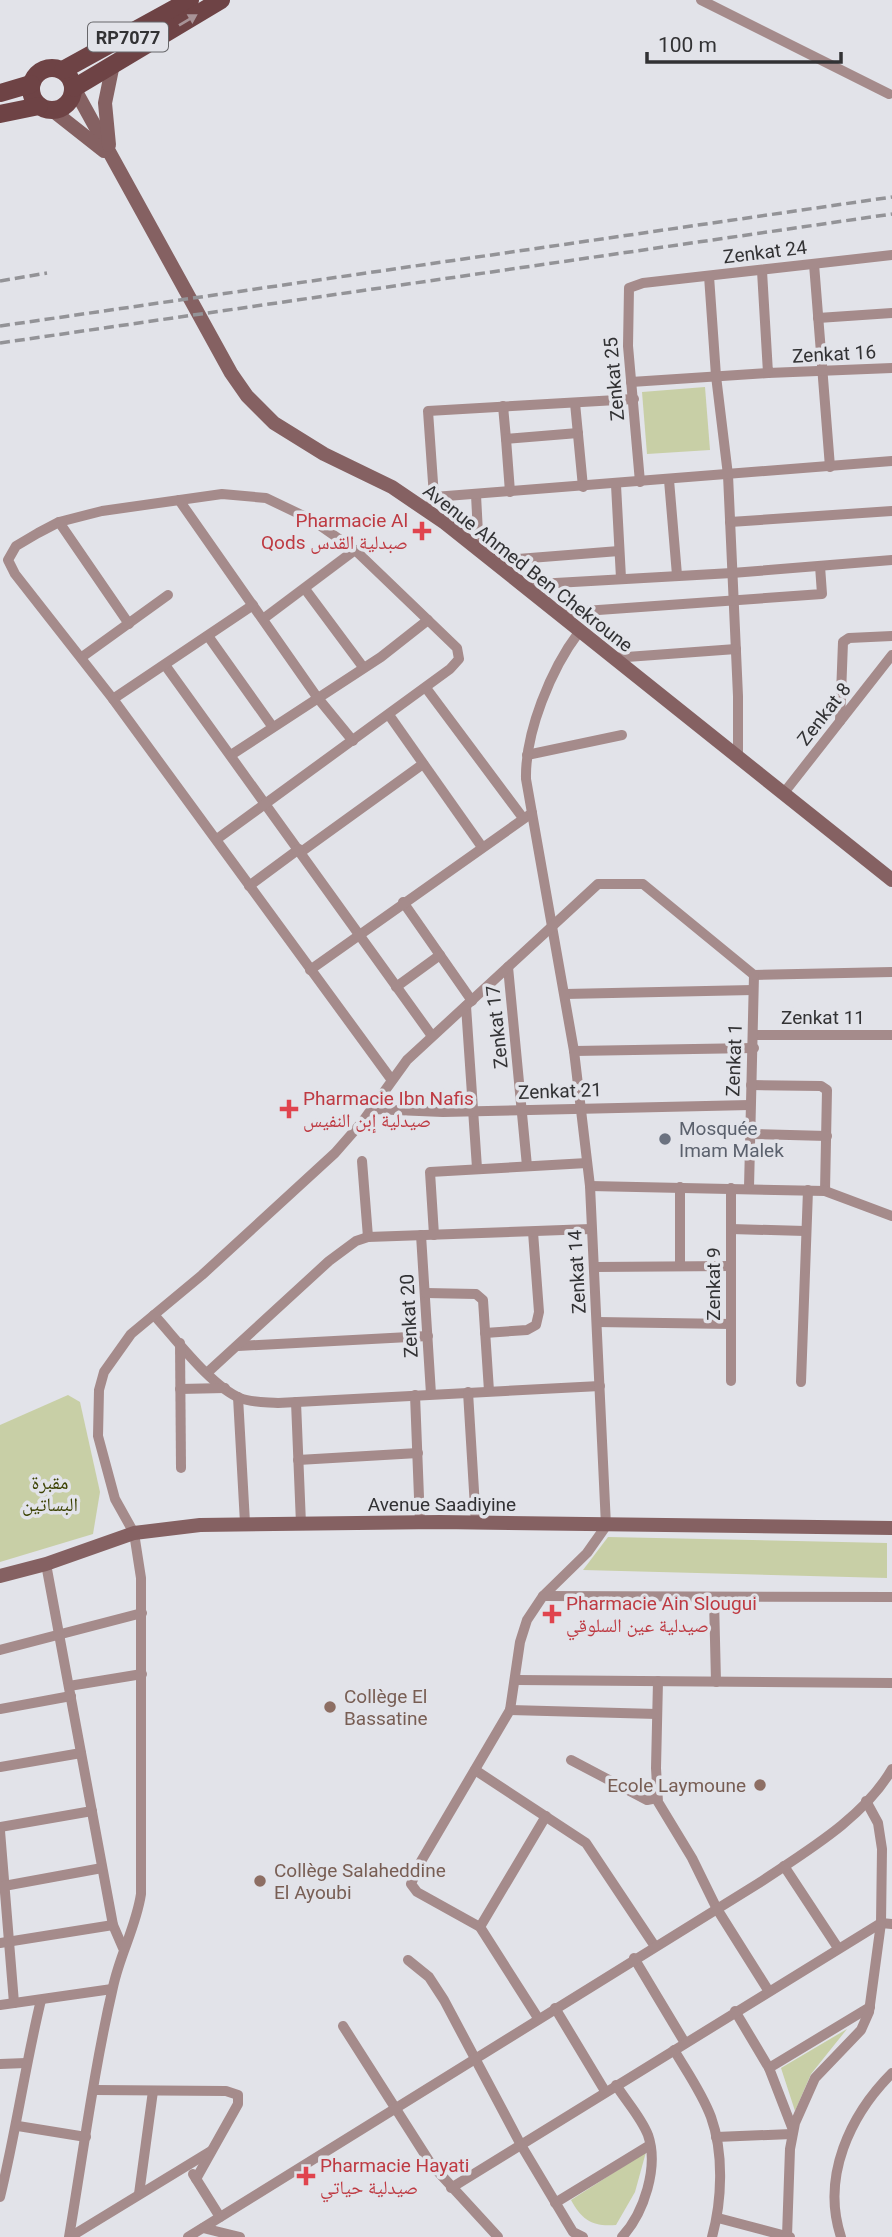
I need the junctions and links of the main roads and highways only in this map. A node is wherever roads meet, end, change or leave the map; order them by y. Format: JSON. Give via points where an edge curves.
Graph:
{"nodes":[{"id":1,"x":190,"y":0,"type":"edge"},
{"id":2,"x":221,"y":0,"type":"edge"},
{"id":3,"x":113,"y":64,"type":"junction"},
{"id":4,"x":64,"y":70,"type":"junction"},
{"id":5,"x":31,"y":84,"type":"junction"},
{"id":6,"x":74,"y":88,"type":"junction"},
{"id":7,"x":0,"y":93,"type":"edge"},
{"id":8,"x":46,"y":108,"type":"junction"},
{"id":9,"x":0,"y":114,"type":"edge"},
{"id":10,"x":111,"y":157,"type":"junction"},
{"id":11,"x":892,"y":880,"type":"edge"},
{"id":12,"x":892,"y":1528,"type":"edge"},
{"id":13,"x":0,"y":1576,"type":"edge"}],
"edges":[{"from":1,"to":4,"type":"main road","number":"RP7077"},
{"from":3,"to":2,"type":"main road","number":"RP7077","one_way":true},
{"from":3,"to":6,"type":"main road","number":"RP7077"},
{"from":3,"to":10,"type":"main road","via":[[105,103]]},
{"from":4,"to":5,"type":"main road","number":"RP7077","via":[[44,69]]},
{"from":4,"to":6,"type":"main road"},
{"from":5,"to":7,"type":"main road","number":"RP7077"},
{"from":5,"to":8,"type":"main road","via":[[32,96]]},
{"from":6,"to":8,"type":"main road","number":"RP7077","via":[[70,101]]},
{"from":6,"to":10,"type":"main road","name":"Avenue Ahmed Ben Chekroune"},
{"from":8,"to":9,"type":"main road"},
{"from":8,"to":10,"type":"main road","name":"Avenue Ahmed Ben Chekroune"},
{"from":10,"to":11,"type":"main road","name":"Avenue Ahmed Ben Chekroune","via":[[247,396],[274,423],[307,445],[431,504],[520,585]]},
{"from":12,"to":13,"type":"main road","name":"Avenue Saadiyine","via":[[420,1523],[169,1526]]}]}
